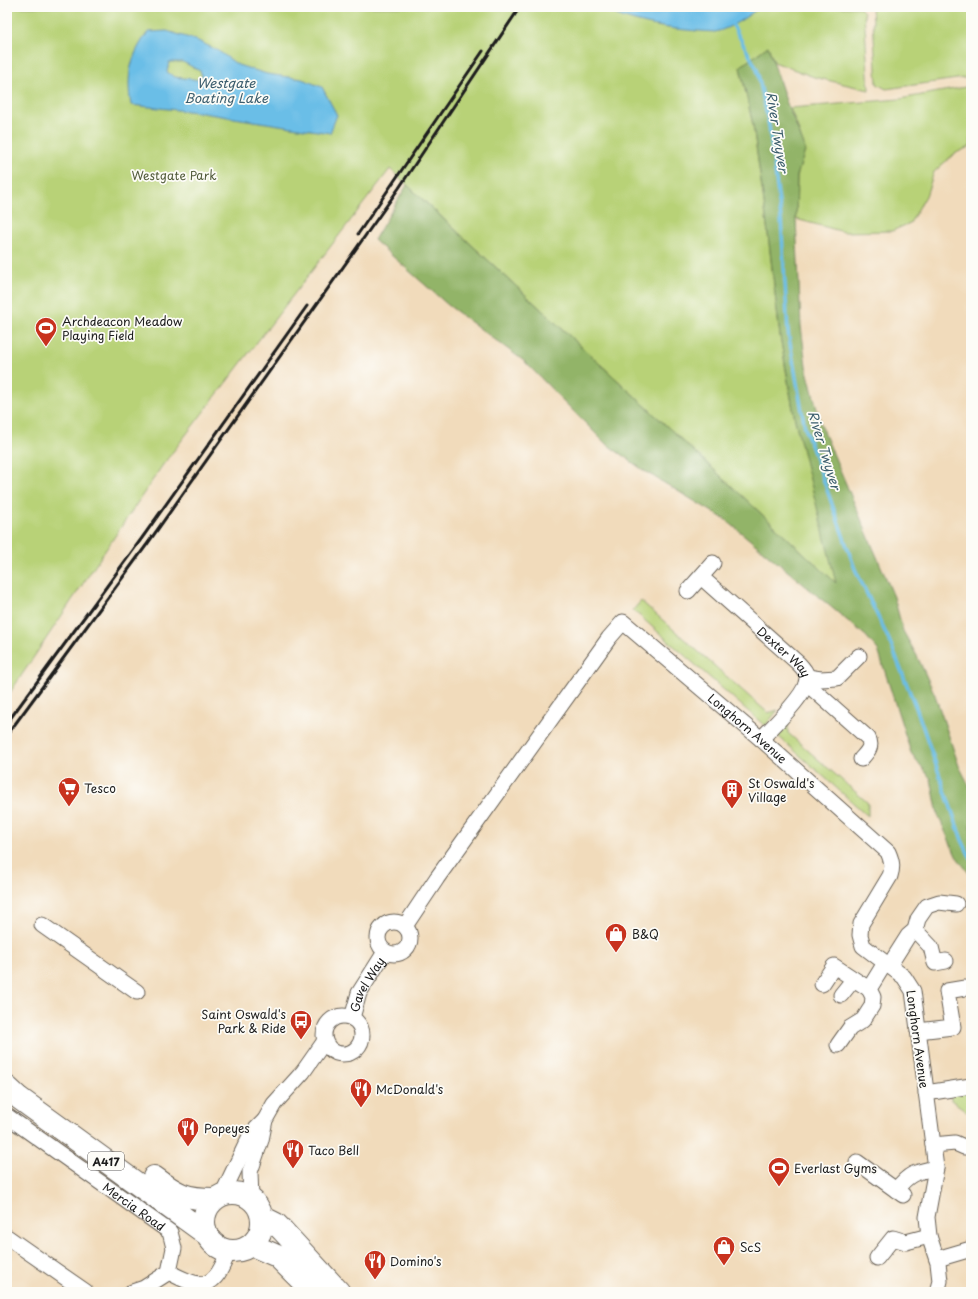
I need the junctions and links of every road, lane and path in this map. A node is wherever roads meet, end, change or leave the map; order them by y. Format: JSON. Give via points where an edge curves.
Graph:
{"nodes":[{"id":1,"x":713,"y":563,"type":"dead end"},
{"id":2,"x":701,"y":576,"type":"junction"},
{"id":3,"x":688,"y":591,"type":"dead end"},
{"id":4,"x":859,"y":656,"type":"dead end"},
{"id":5,"x":807,"y":680,"type":"junction"},
{"id":6,"x":761,"y":739,"type":"junction"},
{"id":7,"x":861,"y":759,"type":"dead end"},
{"id":8,"x":956,"y":904,"type":"dead end"},
{"id":9,"x":42,"y":925,"type":"dead end"},
{"id":10,"x":405,"y":926,"type":"junction"},
{"id":11,"x":915,"y":930,"type":"junction"},
{"id":12,"x":385,"y":952,"type":"junction"},
{"id":13,"x":946,"y":961,"type":"dead end"},
{"id":14,"x":887,"y":964,"type":"junction"},
{"id":15,"x":853,"y":980,"type":"junction"},
{"id":16,"x":822,"y":984,"type":"dead end"},
{"id":17,"x":965,"y":988,"type":"dead end"},
{"id":18,"x":869,"y":989,"type":"junction"},
{"id":19,"x":137,"y":992,"type":"dead end"},
{"id":20,"x":841,"y":995,"type":"dead end"},
{"id":21,"x":352,"y":1018,"type":"junction"},
{"id":22,"x":918,"y":1031,"type":"junction"},
{"id":23,"x":324,"y":1042,"type":"junction"},
{"id":24,"x":838,"y":1045,"type":"dead end"},
{"id":25,"x":338,"y":1054,"type":"junction"},
{"id":26,"x":302,"y":1072,"type":"junction"},
{"id":27,"x":7,"y":1075,"type":"edge"},
{"id":28,"x":971,"y":1086,"type":"edge"},
{"id":29,"x":7,"y":1087,"type":"edge"},
{"id":30,"x":926,"y":1093,"type":"junction"},
{"id":31,"x":7,"y":1116,"type":"edge"},
{"id":32,"x":265,"y":1120,"type":"junction"},
{"id":33,"x":933,"y":1146,"type":"junction"},
{"id":34,"x":971,"y":1148,"type":"edge"},
{"id":35,"x":857,"y":1162,"type":"dead end"},
{"id":36,"x":936,"y":1168,"type":"junction"},
{"id":37,"x":218,"y":1197,"type":"junction"},
{"id":38,"x":256,"y":1208,"type":"junction"},
{"id":39,"x":205,"y":1233,"type":"junction"},
{"id":40,"x":929,"y":1236,"type":"junction"},
{"id":41,"x":7,"y":1237,"type":"edge"},
{"id":42,"x":252,"y":1245,"type":"junction"},
{"id":43,"x":971,"y":1249,"type":"edge"},
{"id":44,"x":228,"y":1252,"type":"junction"},
{"id":45,"x":877,"y":1258,"type":"dead end"},
{"id":46,"x":937,"y":1259,"type":"junction"},
{"id":47,"x":169,"y":1272,"type":"junction"},
{"id":48,"x":86,"y":1292,"type":"edge"},
{"id":49,"x":132,"y":1292,"type":"edge"},
{"id":50,"x":313,"y":1292,"type":"edge"},
{"id":51,"x":339,"y":1292,"type":"edge"},
{"id":52,"x":937,"y":1292,"type":"edge"}],
"edges":[{"from":1,"to":2,"type":"street"},
{"from":2,"to":3,"type":"street"},
{"from":2,"to":5,"type":"street","name":"Dexter Way","via":[[798,663],[805,670]]},
{"from":4,"to":5,"type":"street","via":[[837,678]]},
{"from":5,"to":6,"type":"street","name":"Dexter Way","via":[[803,692]]},
{"from":5,"to":7,"type":"street","via":[[871,742],[870,749]]},
{"from":6,"to":10,"type":"street","name":"Longhorn Avenue","via":[[623,622],[609,638]]},
{"from":6,"to":14,"type":"street","name":"Longhorn Avenue","via":[[888,852],[893,869],[861,924],[860,935],[863,946]]},
{"from":8,"to":11,"type":"street","via":[[939,902],[927,906],[918,919]]},
{"from":9,"to":19,"type":"street"},
{"from":10,"to":12,"type":"street","via":[[410,936],[408,947],[399,954]]},
{"from":10,"to":12,"type":"street","via":[[392,922],[382,927],[378,940]]},
{"from":11,"to":13,"type":"street","via":[[930,947],[935,963]]},
{"from":11,"to":14,"type":"street"},
{"from":12,"to":21,"type":"street","name":"Gavel Way","via":[[359,994]]},
{"from":14,"to":18,"type":"street"},
{"from":14,"to":22,"type":"street","name":"Longhorn Avenue","via":[[909,982]]},
{"from":15,"to":16,"type":"street","via":[[834,966]]},
{"from":15,"to":18,"type":"street"},
{"from":15,"to":20,"type":"street"},
{"from":17,"to":22,"type":"street","via":[[947,991],[953,1027]]},
{"from":18,"to":24,"type":"street","via":[[873,997],[872,1006],[863,1020],[850,1028]]},
{"from":21,"to":23,"type":"street","via":[[345,1016],[332,1019],[324,1028]]},
{"from":21,"to":25,"type":"street","via":[[361,1027],[362,1040],[355,1051]]},
{"from":22,"to":30,"type":"street","name":"Longhorn Avenue"},
{"from":23,"to":25,"type":"street"},
{"from":23,"to":26,"type":"street"},
{"from":25,"to":26,"type":"street"},
{"from":26,"to":32,"type":"street","via":[[274,1104]]},
{"from":27,"to":37,"type":"main road","number":"A417","via":[[28,1087],[178,1194],[198,1199]]},
{"from":28,"to":30,"type":"street"},
{"from":29,"to":39,"type":"main road","number":"A417"},
{"from":30,"to":33,"type":"street","name":"Longhorn Avenue"},
{"from":31,"to":47,"type":"street","name":"Mercia Road","via":[[170,1232],[174,1248]]},
{"from":32,"to":37,"type":"street","via":[[251,1134]]},
{"from":32,"to":38,"type":"street","via":[[250,1172]]},
{"from":33,"to":34,"type":"street","via":[[955,1143]]},
{"from":33,"to":36,"type":"street","name":"Longhorn Avenue"},
{"from":35,"to":36,"type":"street","via":[[899,1193],[908,1176]]},
{"from":36,"to":40,"type":"street","name":"Longhorn Avenue","via":[[927,1217]]},
{"from":37,"to":38,"type":"main road","number":"A417","via":[[239,1193]]},
{"from":37,"to":39,"type":"main road","via":[[204,1213]]},
{"from":38,"to":42,"type":"main road","via":[[262,1229]]},
{"from":38,"to":51,"type":"main road","number":"A417","via":[[283,1231]]},
{"from":39,"to":44,"type":"main road","number":"A417","via":[[218,1248]]},
{"from":40,"to":45,"type":"street","via":[[906,1242],[893,1238]]},
{"from":40,"to":46,"type":"street","name":"Longhorn Avenue"},
{"from":41,"to":48,"type":"street"},
{"from":42,"to":44,"type":"main road","via":[[244,1250]]},
{"from":42,"to":50,"type":"main road","via":[[277,1256]]},
{"from":43,"to":46,"type":"street"},
{"from":44,"to":47,"type":"street","via":[[221,1271],[214,1280],[206,1283],[182,1280]]},
{"from":46,"to":52,"type":"street","name":"Longhorn Avenue","via":[[940,1281]]},
{"from":47,"to":49,"type":"street","via":[[144,1288]]}]}
